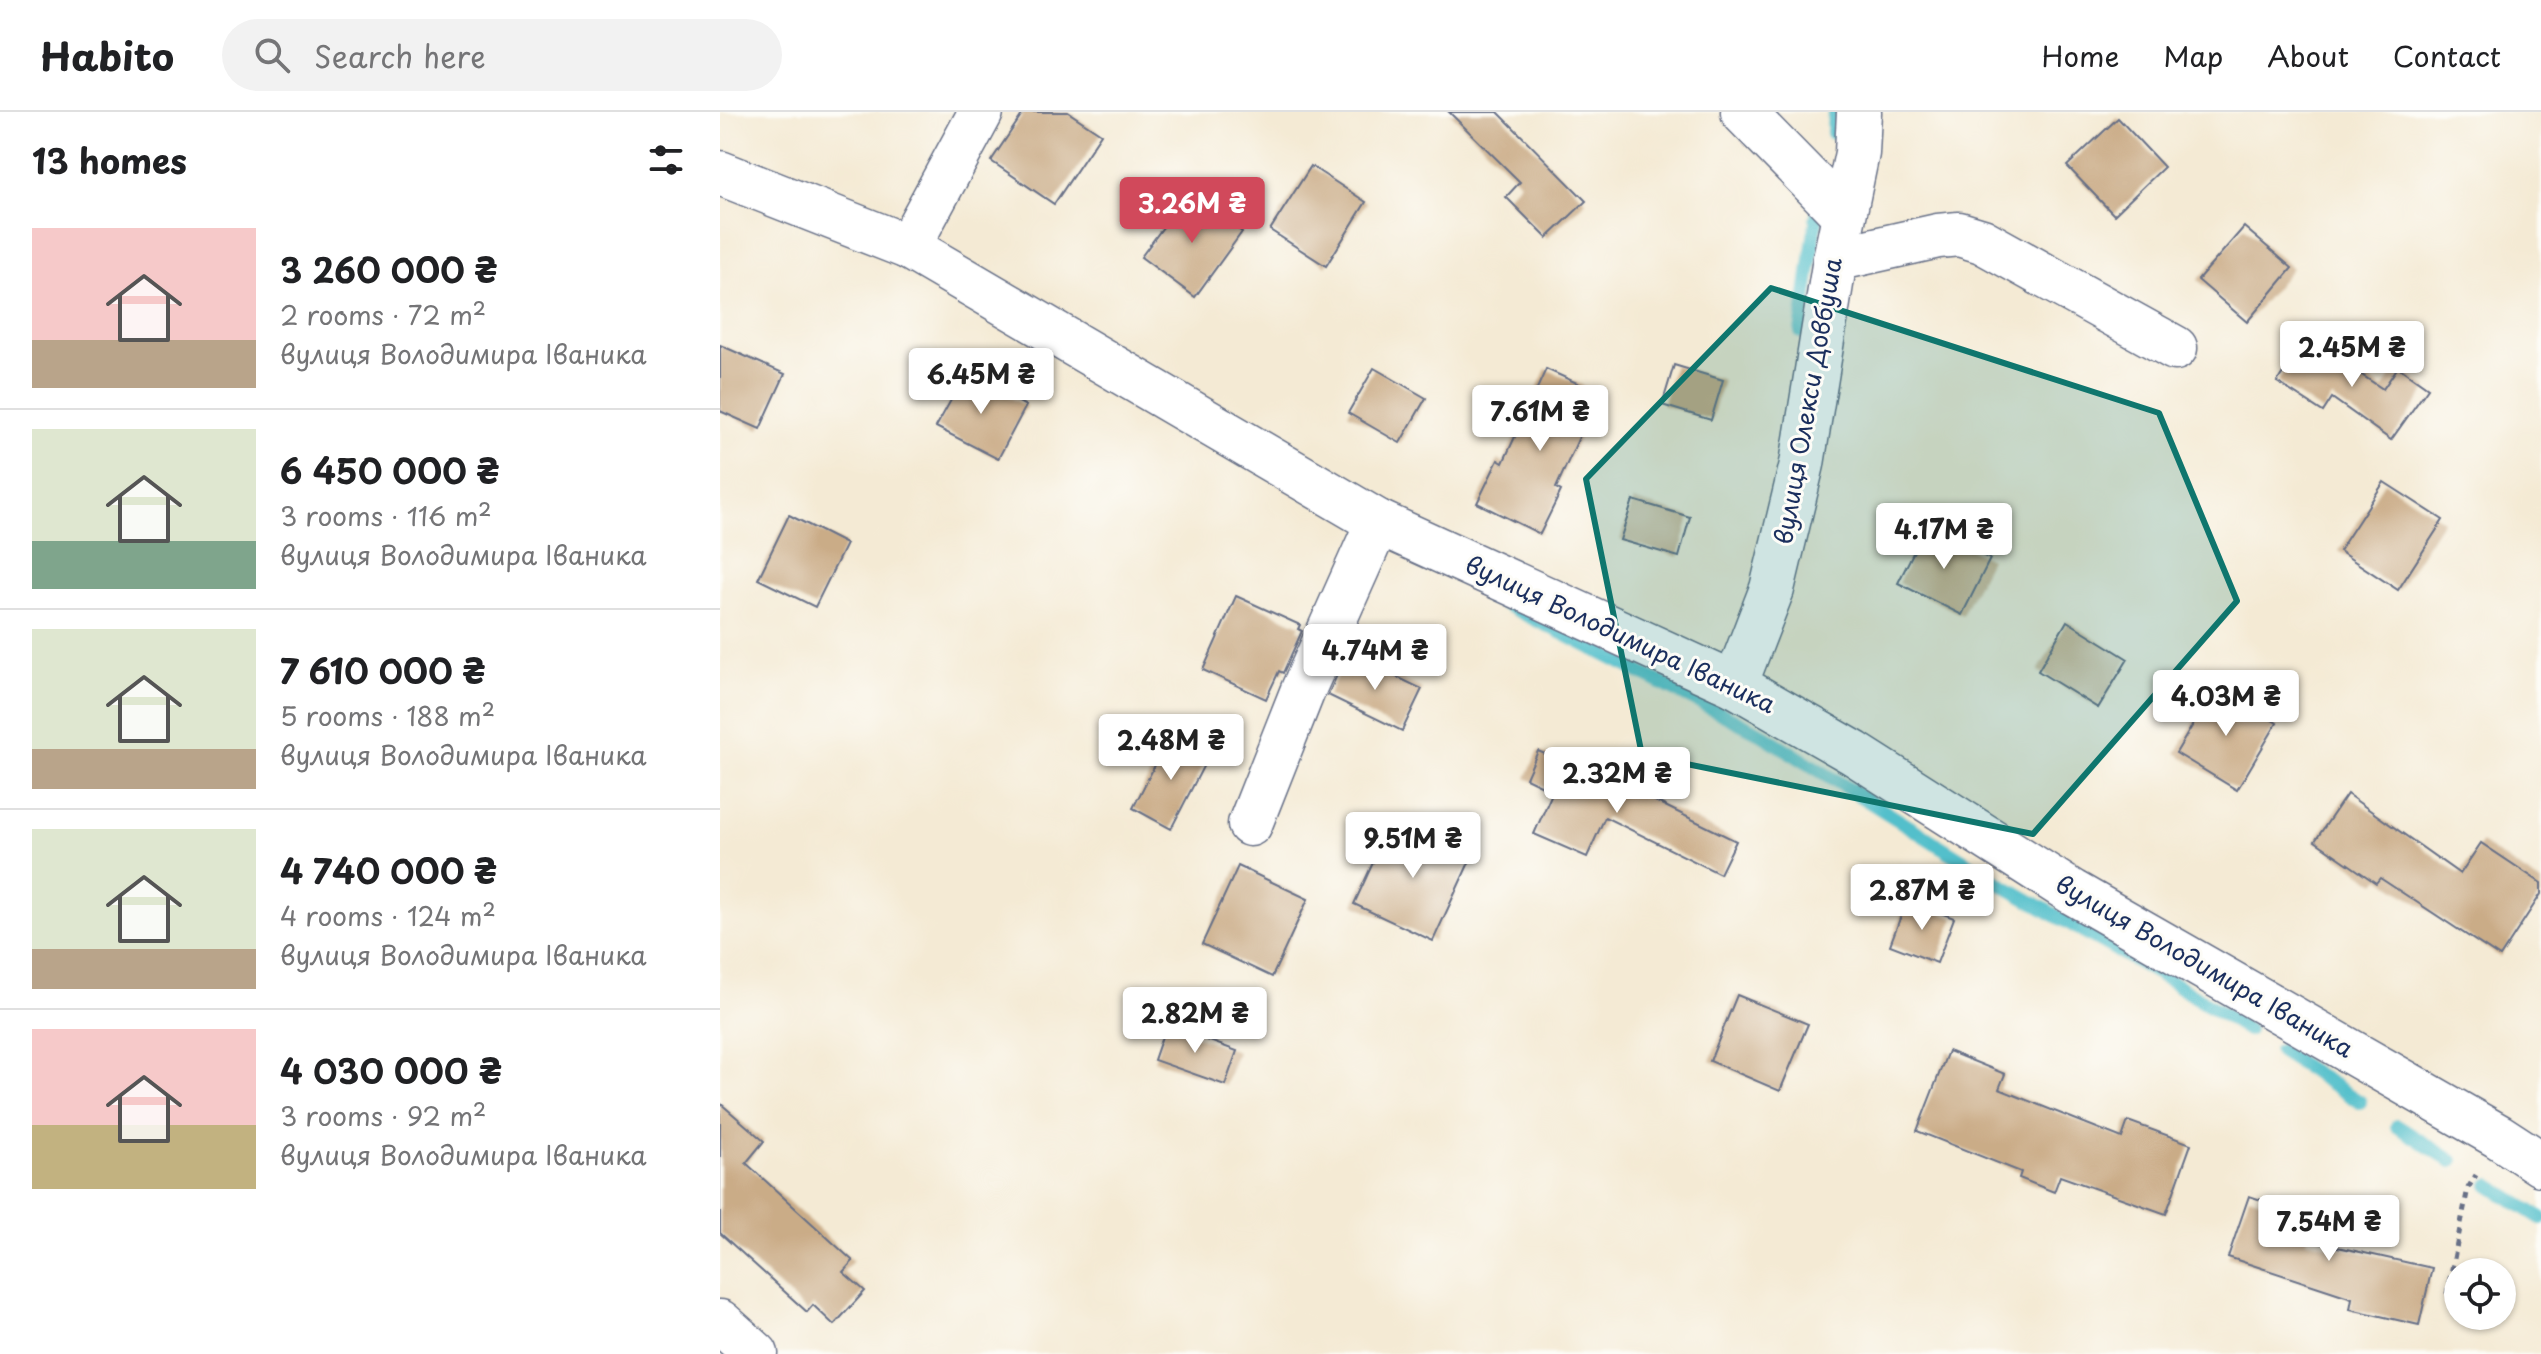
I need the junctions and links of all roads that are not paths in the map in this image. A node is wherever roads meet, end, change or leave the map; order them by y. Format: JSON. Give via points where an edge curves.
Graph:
{"nodes":[{"id":1,"x":981,"y":112,"type":"edge"},
{"id":2,"x":1743,"y":112,"type":"edge"},
{"id":3,"x":1859,"y":112,"type":"edge"},
{"id":4,"x":720,"y":173,"type":"edge"},
{"id":5,"x":1843,"y":214,"type":"junction"},
{"id":6,"x":908,"y":247,"type":"junction"},
{"id":7,"x":1835,"y":259,"type":"junction"},
{"id":8,"x":2175,"y":348,"type":"dead end"},
{"id":9,"x":1378,"y":522,"type":"junction"},
{"id":10,"x":1735,"y":685,"type":"junction"},
{"id":11,"x":1250,"y":824,"type":"dead end"},
{"id":12,"x":2541,"y":1164,"type":"edge"},
{"id":13,"x":720,"y":1322,"type":"edge"},
{"id":14,"x":756,"y":1354,"type":"edge"}],
"edges":[{"from":1,"to":6,"type":"street"},
{"from":2,"to":5,"type":"street"},
{"from":3,"to":5,"type":"street","name":"вулиця Олекси Довбуша","via":[[1857,153]]},
{"from":4,"to":6,"type":"street","name":"вулиця Володимира Іваника"},
{"from":5,"to":7,"type":"street","name":"вулиця Олекси Довбуша"},
{"from":6,"to":9,"type":"street","name":"вулиця Володимира Іваника"},
{"from":7,"to":8,"type":"street","via":[[1959,234],[1982,241]]},
{"from":7,"to":10,"type":"street","name":"вулиця Олекси Довбуша","via":[[1787,528],[1772,589]]},
{"from":9,"to":10,"type":"street","name":"вулиця Володимира Іваника"},
{"from":9,"to":11,"type":"street"},
{"from":10,"to":12,"type":"street","name":"вулиця Володимира Іваника","via":[[1854,753],[2072,892]]},
{"from":13,"to":14,"type":"street"}]}
